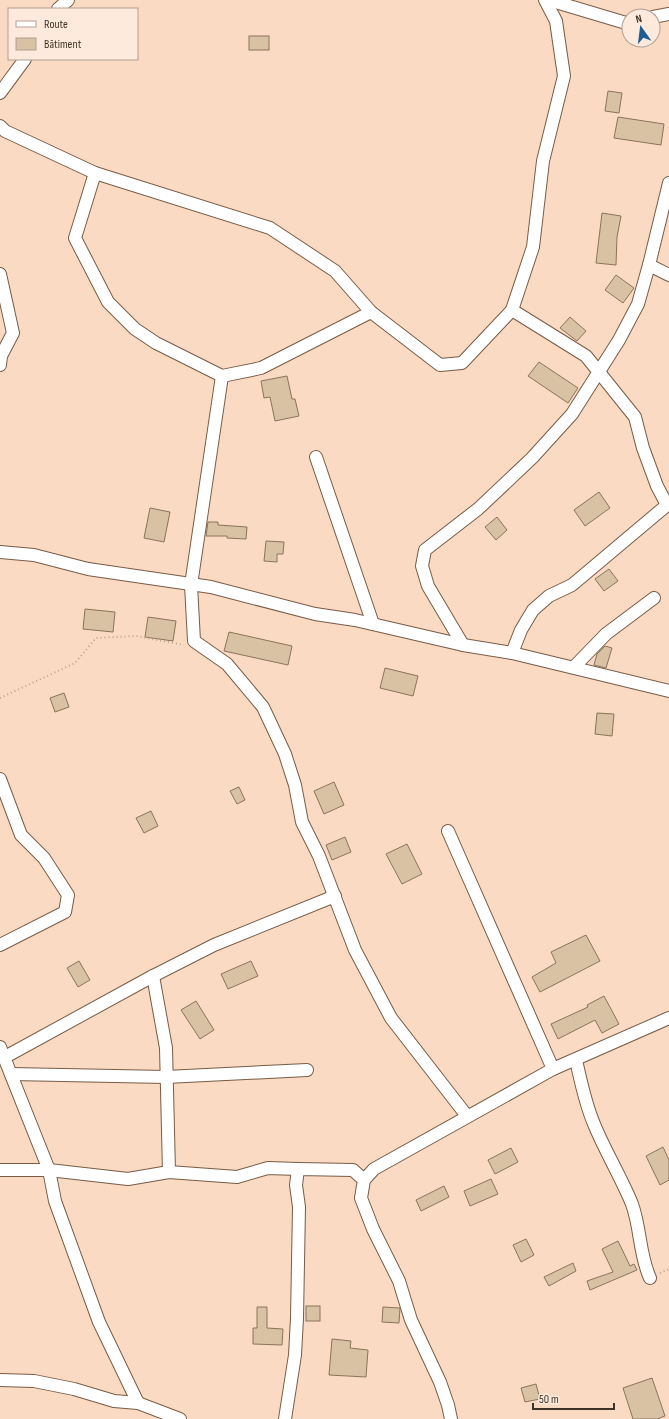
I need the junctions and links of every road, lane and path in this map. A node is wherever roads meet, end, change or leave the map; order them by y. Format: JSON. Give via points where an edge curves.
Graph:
{"nodes":[{"id":1,"x":68,"y":0,"type":"edge"},
{"id":2,"x":545,"y":0,"type":"edge"},
{"id":3,"x":549,"y":0,"type":"edge"},
{"id":4,"x":59,"y":8,"type":"edge"},
{"id":5,"x":621,"y":22,"type":"edge"},
{"id":6,"x":24,"y":60,"type":"edge"},
{"id":7,"x":0,"y":93,"type":"edge"},
{"id":8,"x":0,"y":126,"type":"edge"},
{"id":9,"x":95,"y":173,"type":"junction"},
{"id":10,"x":669,"y":183,"type":"edge"},
{"id":11,"x":650,"y":265,"type":"junction"},
{"id":12,"x":0,"y":274,"type":"edge"},
{"id":13,"x":669,"y":275,"type":"edge"},
{"id":14,"x":512,"y":310,"type":"junction"},
{"id":15,"x":371,"y":312,"type":"junction"},
{"id":16,"x":0,"y":365,"type":"edge"},
{"id":17,"x":598,"y":371,"type":"junction"},
{"id":18,"x":222,"y":376,"type":"junction"},
{"id":19,"x":316,"y":457,"type":"dead end"},
{"id":20,"x":668,"y":504,"type":"edge"},
{"id":21,"x":0,"y":552,"type":"edge"},
{"id":22,"x":191,"y":585,"type":"junction"},
{"id":23,"x":654,"y":598,"type":"dead end"},
{"id":24,"x":373,"y":624,"type":"junction"},
{"id":25,"x":194,"y":641,"type":"junction"},
{"id":26,"x":463,"y":646,"type":"junction"},
{"id":27,"x":512,"y":653,"type":"junction"},
{"id":28,"x":574,"y":667,"type":"junction"},
{"id":29,"x":669,"y":691,"type":"edge"},
{"id":30,"x":0,"y":698,"type":"edge"},
{"id":31,"x":0,"y":779,"type":"edge"},
{"id":32,"x":448,"y":831,"type":"dead end"},
{"id":33,"x":335,"y":896,"type":"junction"},
{"id":34,"x":0,"y":945,"type":"edge"},
{"id":35,"x":153,"y":976,"type":"junction"},
{"id":36,"x":669,"y":1018,"type":"edge"},
{"id":37,"x":3,"y":1052,"type":"edge"},
{"id":38,"x":576,"y":1060,"type":"junction"},
{"id":39,"x":553,"y":1069,"type":"junction"},
{"id":40,"x":307,"y":1070,"type":"dead end"},
{"id":41,"x":11,"y":1074,"type":"junction"},
{"id":42,"x":166,"y":1078,"type":"junction"},
{"id":43,"x":467,"y":1116,"type":"junction"},
{"id":44,"x":298,"y":1169,"type":"junction"},
{"id":45,"x":0,"y":1170,"type":"edge"},
{"id":46,"x":49,"y":1170,"type":"junction"},
{"id":47,"x":169,"y":1172,"type":"junction"},
{"id":48,"x":364,"y":1180,"type":"junction"},
{"id":49,"x":650,"y":1278,"type":"dead end"},
{"id":50,"x":0,"y":1380,"type":"edge"},
{"id":51,"x":138,"y":1403,"type":"junction"},
{"id":52,"x":180,"y":1419,"type":"edge"},
{"id":53,"x":285,"y":1419,"type":"edge"},
{"id":54,"x":451,"y":1419,"type":"edge"}],
"edges":[{"from":1,"to":4,"type":"street"},
{"from":2,"to":14,"type":"street","via":[[556,21],[564,76],[543,161],[533,247]]},
{"from":3,"to":5,"type":"street"},
{"from":6,"to":7,"type":"street"},
{"from":8,"to":9,"type":"street"},
{"from":9,"to":15,"type":"street","via":[[270,228],[335,271]]},
{"from":9,"to":18,"type":"street","via":[[75,238],[108,302],[135,328],[156,343]]},
{"from":10,"to":11,"type":"street"},
{"from":11,"to":13,"type":"street"},
{"from":11,"to":17,"type":"street","via":[[638,304],[619,340]]},
{"from":12,"to":16,"type":"street","via":[[13,333],[1,356]]},
{"from":14,"to":15,"type":"street","via":[[462,363],[440,365]]},
{"from":14,"to":17,"type":"street","via":[[586,356]]},
{"from":15,"to":18,"type":"street","via":[[261,368]]},
{"from":17,"to":20,"type":"street","via":[[635,417],[657,486]]},
{"from":17,"to":26,"type":"street","via":[[572,414],[532,458],[478,509],[425,550],[422,566],[428,586]]},
{"from":18,"to":22,"type":"street"},
{"from":19,"to":24,"type":"street"},
{"from":20,"to":27,"type":"street","via":[[572,585],[549,596],[533,610],[521,630]]},
{"from":21,"to":22,"type":"street","via":[[34,555],[88,569]]},
{"from":22,"to":24,"type":"street","via":[[219,589],[315,614]]},
{"from":22,"to":25,"type":"street"},
{"from":23,"to":28,"type":"street","via":[[606,634]]},
{"from":24,"to":26,"type":"street"},
{"from":25,"to":30,"type":"path","via":[[184,645],[136,636],[96,638],[75,663]]},
{"from":25,"to":33,"type":"street","via":[[227,664],[262,707],[285,754],[295,784],[302,822]]},
{"from":26,"to":27,"type":"street"},
{"from":27,"to":28,"type":"street"},
{"from":28,"to":29,"type":"street"},
{"from":31,"to":34,"type":"street","via":[[21,835],[44,858],[68,895],[65,912]]},
{"from":32,"to":39,"type":"street"},
{"from":33,"to":35,"type":"street","via":[[214,946]]},
{"from":33,"to":43,"type":"street","via":[[355,950],[391,1018]]},
{"from":35,"to":37,"type":"street"},
{"from":35,"to":42,"type":"street","via":[[166,1048]]},
{"from":36,"to":38,"type":"street"},
{"from":37,"to":41,"type":"street"},
{"from":38,"to":39,"type":"street"},
{"from":38,"to":49,"type":"street","via":[[582,1092],[594,1124],[632,1204],[643,1262]]},
{"from":39,"to":43,"type":"street"},
{"from":40,"to":42,"type":"street"},
{"from":41,"to":42,"type":"street"},
{"from":41,"to":46,"type":"street"},
{"from":42,"to":47,"type":"street"},
{"from":43,"to":48,"type":"street","via":[[374,1169]]},
{"from":44,"to":47,"type":"street","via":[[268,1168],[237,1177]]},
{"from":44,"to":48,"type":"street","via":[[353,1170]]},
{"from":44,"to":53,"type":"street","via":[[296,1355]]},
{"from":45,"to":46,"type":"street"},
{"from":46,"to":47,"type":"street","via":[[128,1179]]},
{"from":46,"to":51,"type":"street","via":[[55,1201],[99,1322]]},
{"from":48,"to":54,"type":"street","via":[[360,1198],[440,1382]]},
{"from":50,"to":51,"type":"street","via":[[34,1381],[114,1401]]},
{"from":51,"to":52,"type":"street"}]}
